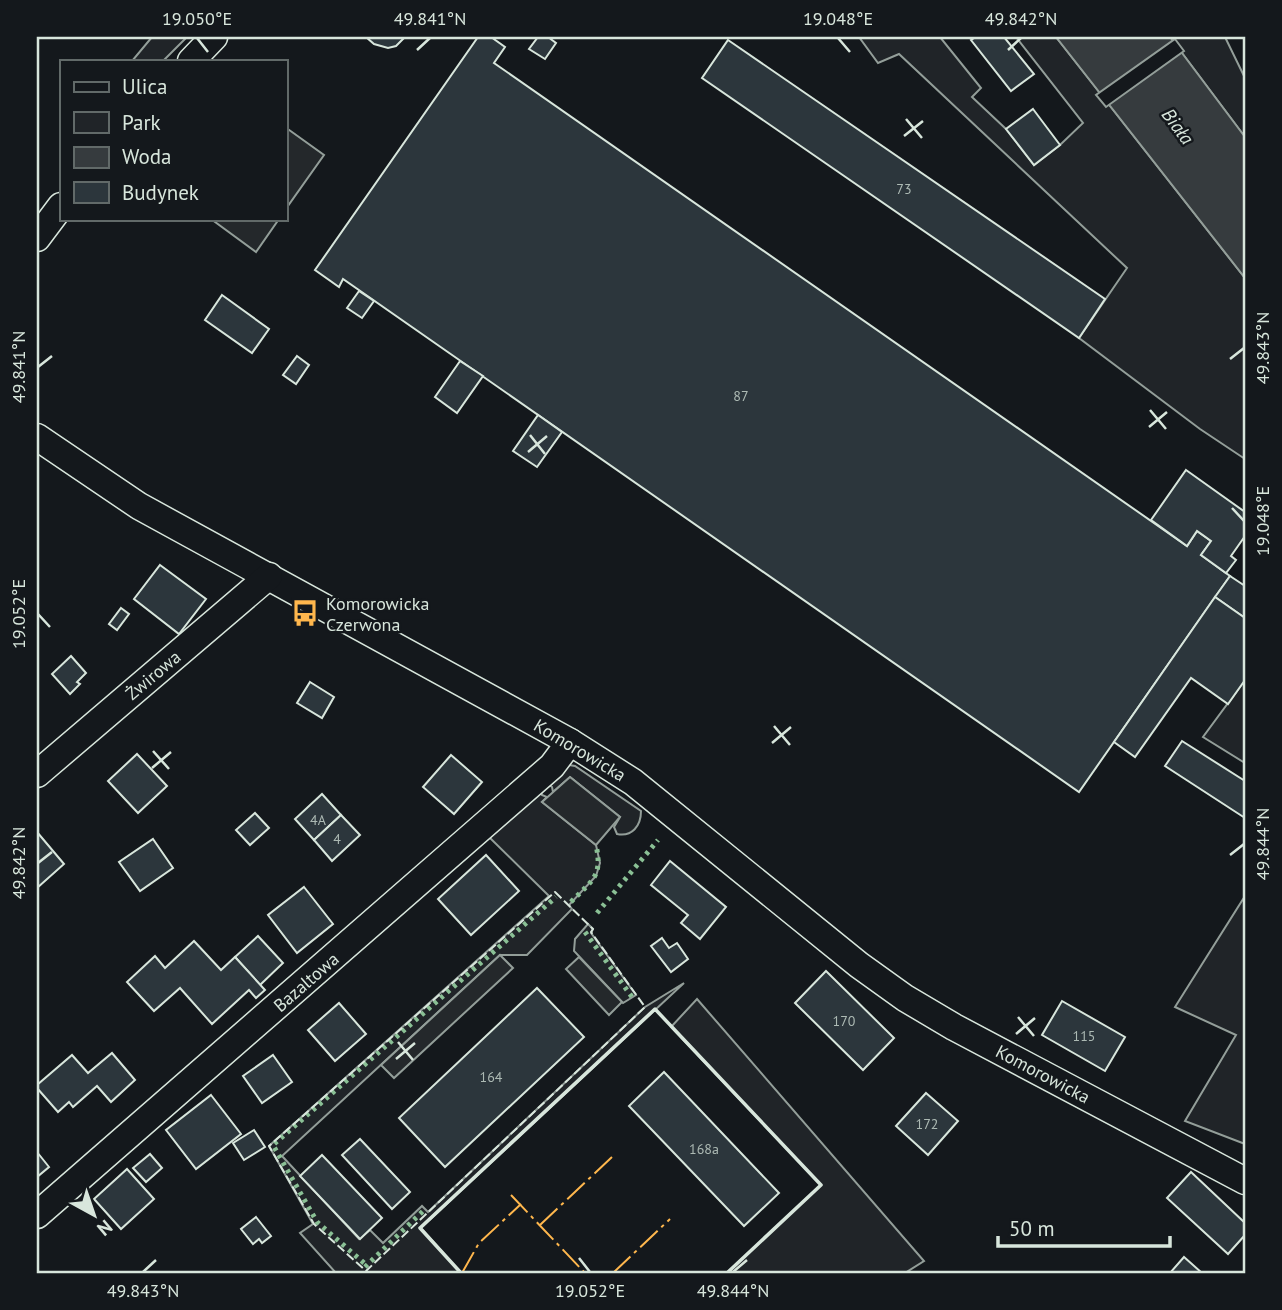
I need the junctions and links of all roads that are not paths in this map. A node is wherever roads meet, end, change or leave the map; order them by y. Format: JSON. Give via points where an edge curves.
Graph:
{"nodes":[{"id":1,"x":214,"y":37,"type":"edge"},
{"id":2,"x":192,"y":60,"type":"edge"},
{"id":3,"x":37,"y":437,"type":"edge"},
{"id":4,"x":270,"y":576,"type":"junction"},
{"id":5,"x":570,"y":742,"type":"junction"},
{"id":6,"x":37,"y":774,"type":"edge"},
{"id":7,"x":1245,"y":1181,"type":"edge"},
{"id":8,"x":37,"y":1215,"type":"edge"}],
"edges":[{"from":1,"to":2,"type":"street"},
{"from":3,"to":4,"type":"street","name":"Komorowicka","via":[[139,506]]},
{"from":4,"to":5,"type":"street","name":"Komorowicka"},
{"from":4,"to":6,"type":"street","name":"Żwirowa"},
{"from":5,"to":7,"type":"street","name":"Komorowicka","via":[[633,782],[905,998]]},
{"from":5,"to":8,"type":"street","name":"Bazaltowa","via":[[552,766]]}]}
